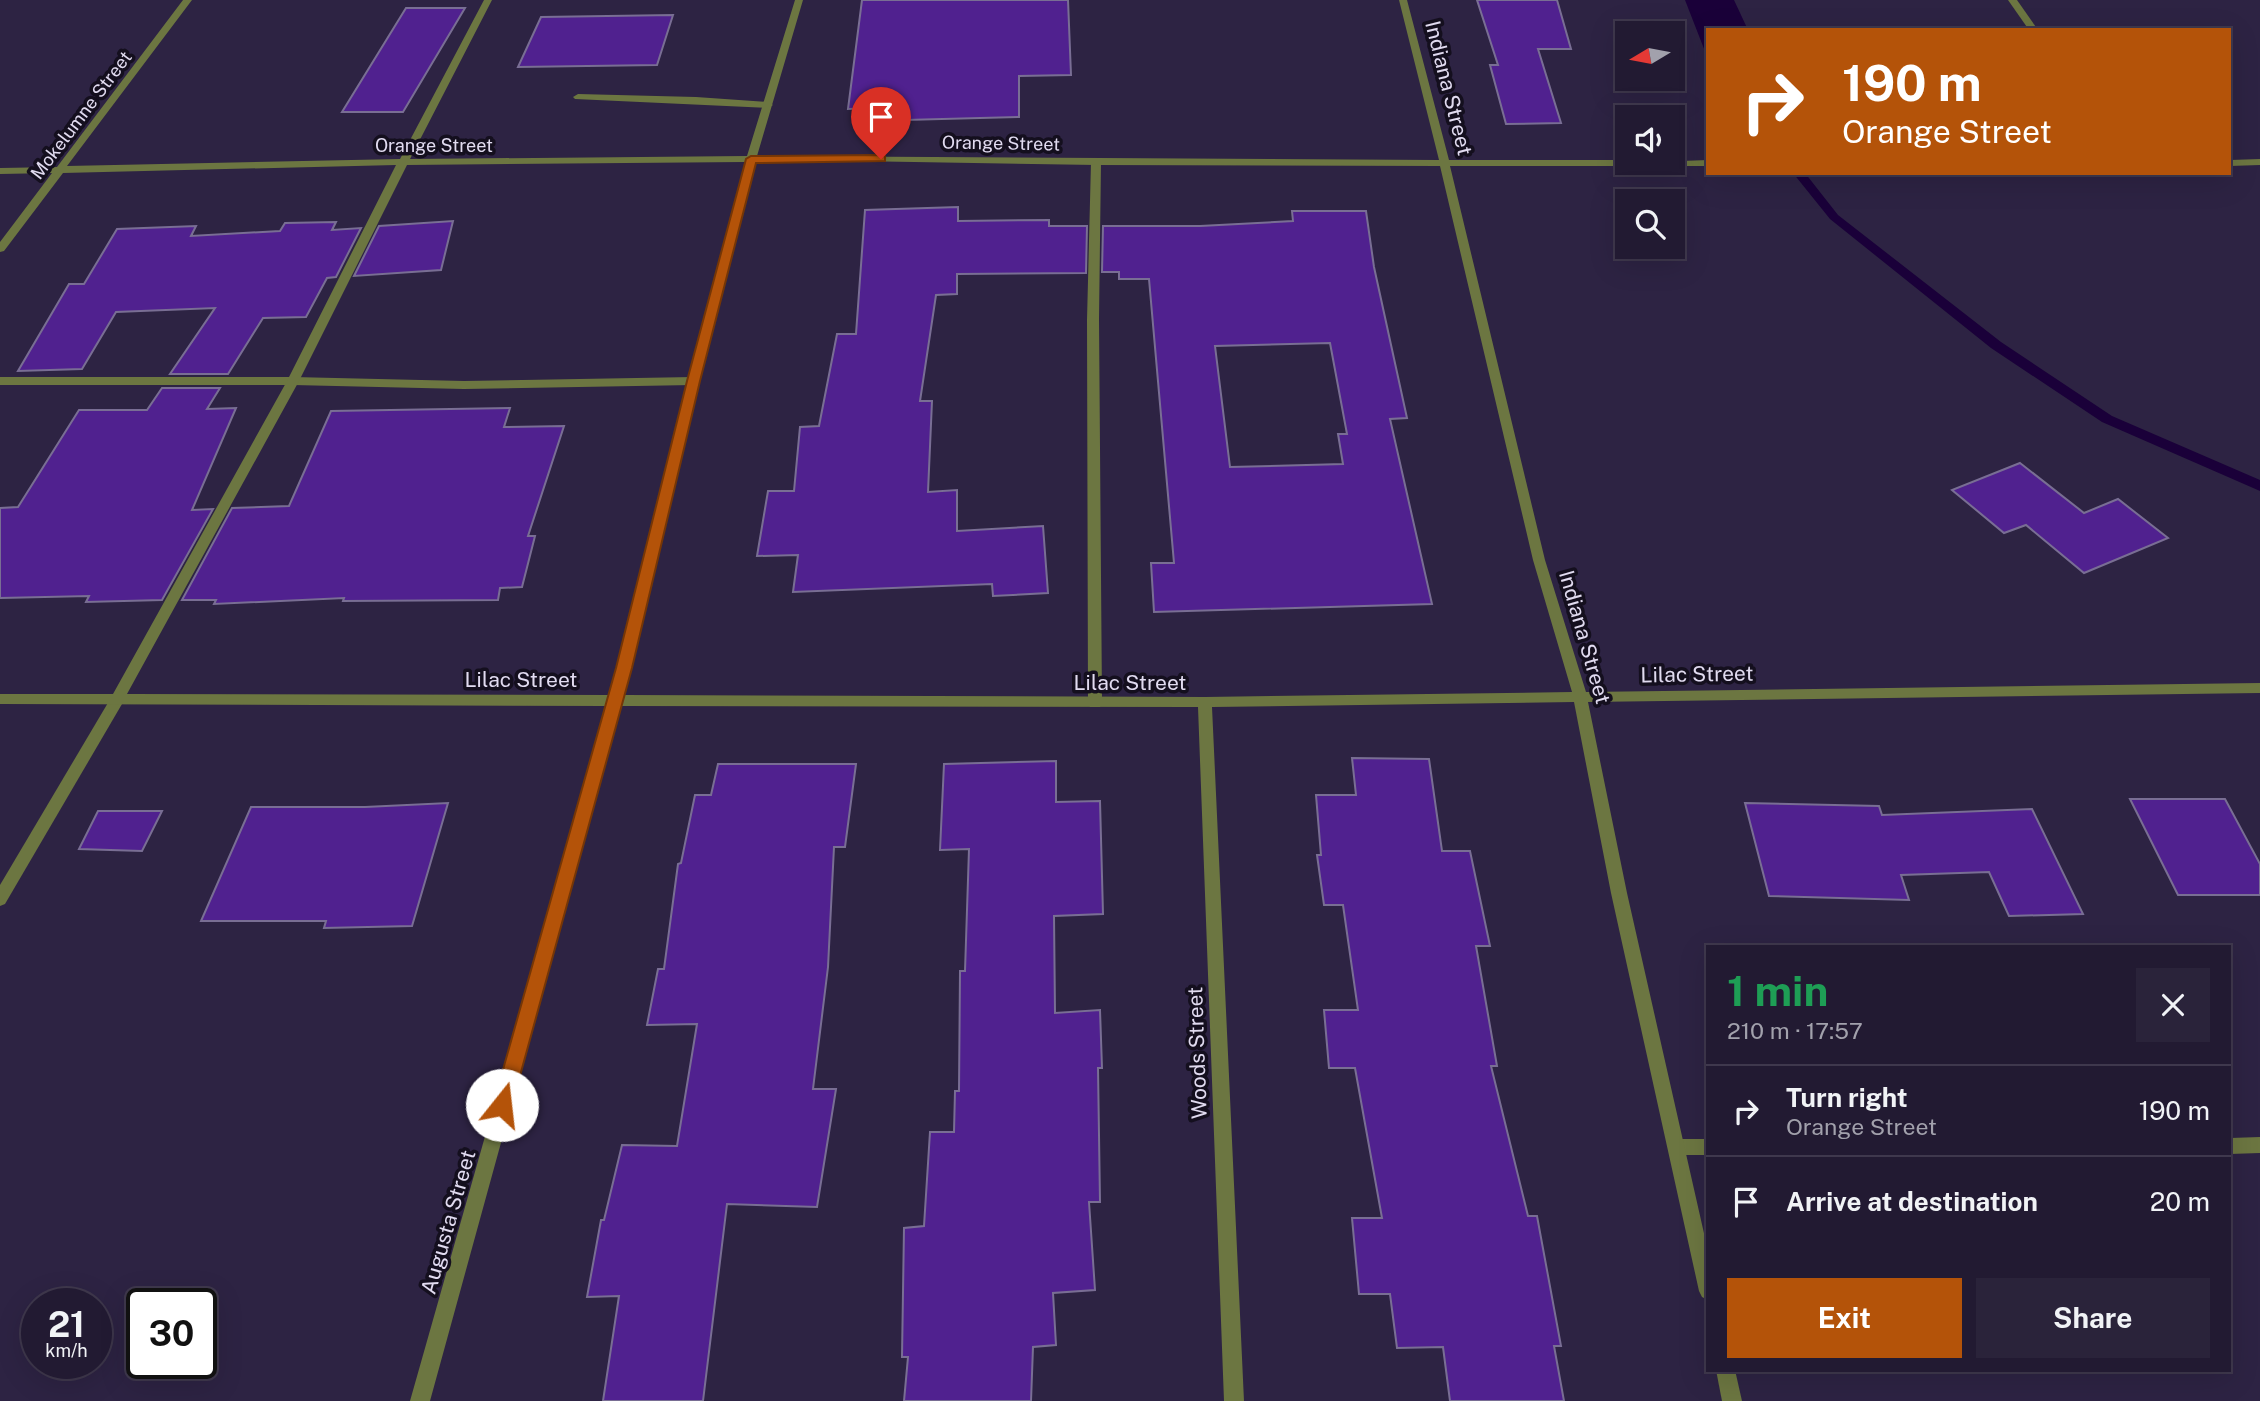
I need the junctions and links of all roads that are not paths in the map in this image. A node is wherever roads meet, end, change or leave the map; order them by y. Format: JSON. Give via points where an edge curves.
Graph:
{"nodes":[{"id":1,"x":188,"y":0,"type":"edge"},
{"id":2,"x":488,"y":0,"type":"edge"},
{"id":3,"x":799,"y":0,"type":"edge"},
{"id":4,"x":1403,"y":0,"type":"edge"},
{"id":5,"x":2012,"y":0,"type":"edge"},
{"id":6,"x":2033,"y":28,"type":"edge"},
{"id":7,"x":578,"y":97,"type":"dead end"},
{"id":8,"x":768,"y":105,"type":"junction"},
{"id":9,"x":751,"y":159,"type":"junction"},
{"id":10,"x":403,"y":162,"type":"junction"},
{"id":11,"x":1096,"y":162,"type":"junction"},
{"id":12,"x":1706,"y":163,"type":"edge"},
{"id":13,"x":2231,"y":163,"type":"edge"},
{"id":14,"x":2260,"y":163,"type":"edge"},
{"id":15,"x":1445,"y":164,"type":"junction"},
{"id":16,"x":60,"y":169,"type":"junction"},
{"id":17,"x":0,"y":171,"type":"edge"},
{"id":18,"x":0,"y":249,"type":"edge"},
{"id":19,"x":0,"y":381,"type":"edge"},
{"id":20,"x":293,"y":381,"type":"junction"},
{"id":21,"x":693,"y":381,"type":"junction"},
{"id":22,"x":2260,"y":688,"type":"edge"},
{"id":23,"x":1580,"y":696,"type":"junction"},
{"id":24,"x":0,"y":699,"type":"edge"},
{"id":25,"x":117,"y":700,"type":"junction"},
{"id":26,"x":615,"y":700,"type":"junction"},
{"id":27,"x":1205,"y":702,"type":"junction"},
{"id":28,"x":1095,"y":703,"type":"junction"},
{"id":29,"x":0,"y":899,"type":"edge"},
{"id":30,"x":2260,"y":1145,"type":"edge"},
{"id":31,"x":2231,"y":1146,"type":"edge"},
{"id":32,"x":1677,"y":1147,"type":"junction"},
{"id":33,"x":1706,"y":1147,"type":"edge"},
{"id":34,"x":1706,"y":1282,"type":"edge"},
{"id":35,"x":1725,"y":1372,"type":"edge"},
{"id":36,"x":420,"y":1401,"type":"edge"},
{"id":37,"x":1234,"y":1401,"type":"edge"},
{"id":38,"x":1732,"y":1401,"type":"edge"}],
"edges":[{"from":1,"to":16,"type":"street","name":"Mokelumne Street"},
{"from":2,"to":10,"type":"street"},
{"from":3,"to":8,"type":"street","name":"Augusta Street"},
{"from":4,"to":15,"type":"street","name":"Indiana Street"},
{"from":5,"to":6,"type":"street"},
{"from":7,"to":8,"type":"street"},
{"from":8,"to":9,"type":"street","name":"Augusta Street"},
{"from":9,"to":10,"type":"street","name":"Orange Street"},
{"from":9,"to":11,"type":"street","name":"Orange Street"},
{"from":9,"to":21,"type":"street","name":"Augusta Street"},
{"from":10,"to":16,"type":"street","name":"Orange Street"},
{"from":10,"to":20,"type":"street"},
{"from":11,"to":15,"type":"street","name":"Orange Street"},
{"from":11,"to":28,"type":"street"},
{"from":12,"to":15,"type":"street","name":"Orange Street"},
{"from":13,"to":14,"type":"street"},
{"from":15,"to":23,"type":"street","name":"Indiana Street","via":[[1539,560]]},
{"from":16,"to":17,"type":"street","name":"Orange Street"},
{"from":16,"to":18,"type":"street","name":"Mokelumne Street"},
{"from":19,"to":20,"type":"street"},
{"from":20,"to":21,"type":"street","via":[[464,385]]},
{"from":20,"to":25,"type":"street"},
{"from":21,"to":26,"type":"street","name":"Augusta Street"},
{"from":22,"to":23,"type":"street","name":"Lilac Street"},
{"from":23,"to":27,"type":"street","name":"Lilac Street"},
{"from":23,"to":32,"type":"street","name":"Indiana Street"},
{"from":24,"to":25,"type":"street","name":"Lilac Street"},
{"from":25,"to":26,"type":"street","name":"Lilac Street"},
{"from":25,"to":29,"type":"street"},
{"from":26,"to":28,"type":"street","name":"Lilac Street"},
{"from":26,"to":36,"type":"street","name":"Augusta Street"},
{"from":27,"to":28,"type":"street","name":"Lilac Street"},
{"from":27,"to":37,"type":"street","name":"Woods Street"},
{"from":30,"to":31,"type":"street"},
{"from":32,"to":33,"type":"street"},
{"from":32,"to":34,"type":"street","name":"Indiana Street"},
{"from":35,"to":38,"type":"street"}]}
